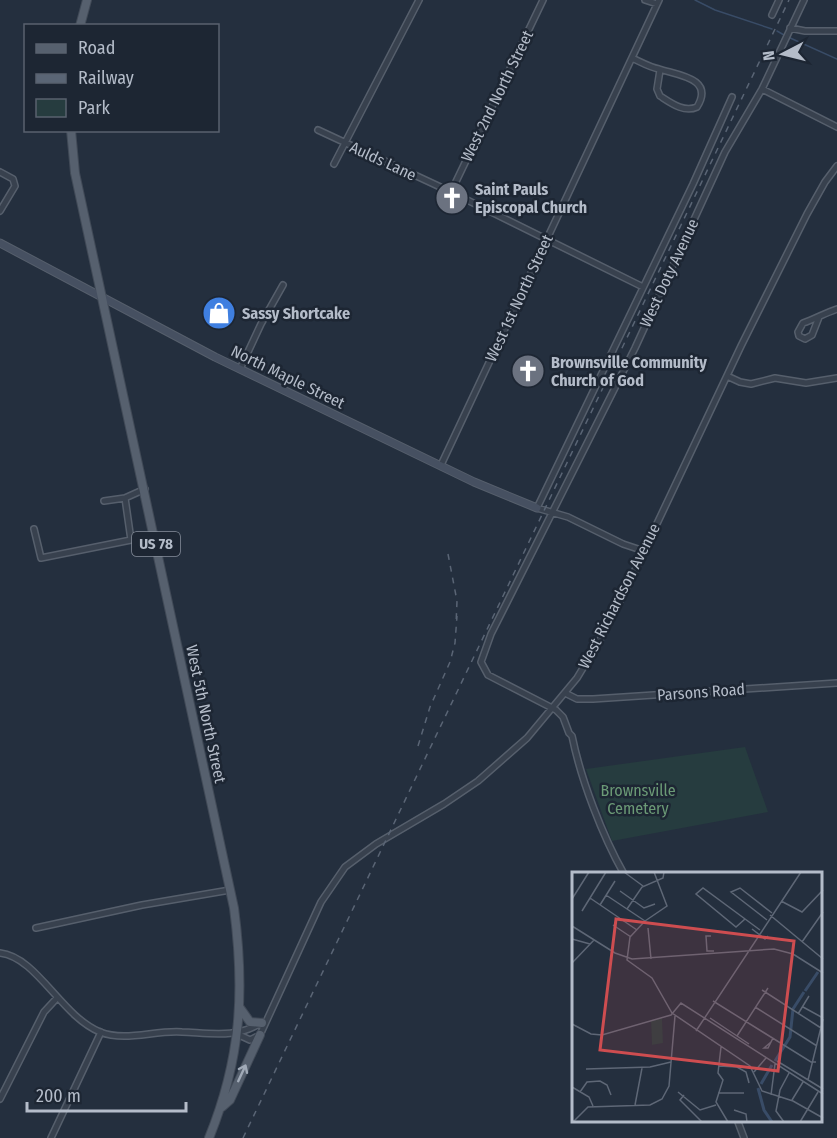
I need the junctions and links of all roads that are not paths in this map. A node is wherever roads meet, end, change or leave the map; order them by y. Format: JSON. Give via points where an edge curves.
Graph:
{"nodes":[{"id":1,"x":87,"y":0,"type":"edge"},
{"id":2,"x":418,"y":0,"type":"edge"},
{"id":3,"x":543,"y":0,"type":"edge"},
{"id":4,"x":645,"y":0,"type":"edge"},
{"id":5,"x":779,"y":0,"type":"edge"},
{"id":6,"x":804,"y":0,"type":"edge"},
{"id":7,"x":658,"y":2,"type":"edge"},
{"id":8,"x":772,"y":15,"type":"dead end"},
{"id":9,"x":81,"y":24,"type":"edge"},
{"id":10,"x":790,"y":28,"type":"junction"},
{"id":11,"x":837,"y":32,"type":"edge"},
{"id":12,"x":632,"y":58,"type":"junction"},
{"id":13,"x":660,"y":70,"type":"junction"},
{"id":14,"x":762,"y":89,"type":"junction"},
{"id":15,"x":732,"y":97,"type":"dead end"},
{"id":16,"x":837,"y":127,"type":"edge"},
{"id":17,"x":318,"y":130,"type":"dead end"},
{"id":18,"x":71,"y":132,"type":"edge"},
{"id":19,"x":345,"y":143,"type":"junction"},
{"id":20,"x":334,"y":164,"type":"dead end"},
{"id":21,"x":837,"y":166,"type":"edge"},
{"id":22,"x":0,"y":172,"type":"edge"},
{"id":23,"x":451,"y":192,"type":"junction"},
{"id":24,"x":0,"y":211,"type":"edge"},
{"id":25,"x":547,"y":240,"type":"junction"},
{"id":26,"x":0,"y":243,"type":"edge"},
{"id":27,"x":283,"y":285,"type":"dead end"},
{"id":28,"x":643,"y":287,"type":"junction"},
{"id":29,"x":102,"y":297,"type":"junction"},
{"id":30,"x":837,"y":309,"type":"edge"},
{"id":31,"x":819,"y":317,"type":"junction"},
{"id":32,"x":240,"y":369,"type":"junction"},
{"id":33,"x":727,"y":376,"type":"junction"},
{"id":34,"x":837,"y":378,"type":"edge"},
{"id":35,"x":441,"y":465,"type":"junction"},
{"id":36,"x":145,"y":489,"type":"junction"},
{"id":37,"x":125,"y":498,"type":"junction"},
{"id":38,"x":104,"y":501,"type":"dead end"},
{"id":39,"x":537,"y":508,"type":"junction"},
{"id":40,"x":552,"y":511,"type":"junction"},
{"id":41,"x":34,"y":529,"type":"dead end"},
{"id":42,"x":644,"y":551,"type":"junction"},
{"id":43,"x":837,"y":682,"type":"edge"},
{"id":44,"x":565,"y":693,"type":"junction"},
{"id":45,"x":553,"y":708,"type":"junction"},
{"id":46,"x":623,"y":872,"type":"edge"},
{"id":47,"x":230,"y":890,"type":"junction"},
{"id":48,"x":36,"y":928,"type":"dead end"},
{"id":49,"x":0,"y":953,"type":"edge"},
{"id":50,"x":57,"y":998,"type":"junction"},
{"id":51,"x":240,"y":1008,"type":"junction"},
{"id":52,"x":272,"y":1009,"type":"junction"},
{"id":53,"x":261,"y":1023,"type":"junction"},
{"id":54,"x":101,"y":1032,"type":"junction"},
{"id":55,"x":237,"y":1034,"type":"junction"},
{"id":56,"x":260,"y":1035,"type":"junction"},
{"id":57,"x":0,"y":1099,"type":"edge"},
{"id":58,"x":221,"y":1108,"type":"junction"},
{"id":59,"x":738,"y":1123,"type":"edge"},
{"id":60,"x":51,"y":1138,"type":"edge"},
{"id":61,"x":209,"y":1138,"type":"edge"},
{"id":62,"x":744,"y":1138,"type":"edge"}],
"edges":[{"from":1,"to":9,"type":"main road"},
{"from":2,"to":19,"type":"street"},
{"from":3,"to":23,"type":"street","name":"West 2nd North Street"},
{"from":4,"to":7,"type":"street"},
{"from":5,"to":8,"type":"street"},
{"from":6,"to":10,"type":"street","name":"West Doty Avenue"},
{"from":7,"to":12,"type":"street","name":"West 1st North Street"},
{"from":10,"to":11,"type":"street"},
{"from":10,"to":14,"type":"street","name":"West Doty Avenue"},
{"from":12,"to":13,"type":"street"},
{"from":12,"to":25,"type":"street","name":"West 1st North Street"},
{"from":13,"to":13,"type":"street","via":[[697,82],[702,94],[697,107],[682,108],[660,96]]},
{"from":14,"to":16,"type":"street"},
{"from":14,"to":40,"type":"street","name":"West Doty Avenue","via":[[725,152],[635,348]]},
{"from":15,"to":28,"type":"street"},
{"from":17,"to":19,"type":"street","name":"Aulds Lane"},
{"from":18,"to":29,"type":"main road","number":"US 78","via":[[75,173]]},
{"from":19,"to":20,"type":"street"},
{"from":19,"to":23,"type":"street","name":"Aulds Lane"},
{"from":21,"to":33,"type":"street","name":"West Richardson Avenue","via":[[807,214]]},
{"from":22,"to":24,"type":"street","via":[[13,179],[15,186]]},
{"from":23,"to":25,"type":"street","name":"Aulds Lane"},
{"from":25,"to":28,"type":"street","name":"Aulds Lane"},
{"from":25,"to":35,"type":"street","name":"West 1st North Street"},
{"from":26,"to":29,"type":"street","name":"North Maple Street"},
{"from":27,"to":32,"type":"street"},
{"from":28,"to":39,"type":"street"},
{"from":29,"to":32,"type":"street","name":"North Maple Street"},
{"from":29,"to":36,"type":"main road","name":"West 5th North Street","number":"US 78"},
{"from":30,"to":31,"type":"street"},
{"from":31,"to":31,"type":"street","via":[[801,325],[799,336],[806,339],[812,335]]},
{"from":32,"to":35,"type":"street","name":"North Maple Street"},
{"from":33,"to":34,"type":"street","via":[[751,384],[775,378],[806,383]]},
{"from":33,"to":42,"type":"street","name":"West Richardson Avenue"},
{"from":35,"to":39,"type":"street","name":"North Maple Street"},
{"from":36,"to":37,"type":"street"},
{"from":36,"to":47,"type":"main road","name":"West 5th North Street","number":"US 78"},
{"from":37,"to":38,"type":"street"},
{"from":37,"to":41,"type":"street","via":[[132,540],[41,558]]},
{"from":39,"to":40,"type":"street"},
{"from":40,"to":42,"type":"street"},
{"from":40,"to":45,"type":"street","name":"West Doty Avenue","via":[[481,662],[488,675]]},
{"from":42,"to":44,"type":"street","name":"West Richardson Avenue","via":[[601,638]]},
{"from":43,"to":44,"type":"street","name":"Parsons Road","via":[[593,699],[578,699]]},
{"from":44,"to":45,"type":"street","name":"West Richardson Avenue"},
{"from":45,"to":46,"type":"street","via":[[563,717],[572,736],[599,819]]},
{"from":45,"to":52,"type":"street","name":"West Richardson Avenue","via":[[527,738],[478,781],[345,867],[321,903]]},
{"from":47,"to":48,"type":"street"},
{"from":47,"to":51,"type":"main road","name":"West 5th North Street","number":"US 78","via":[[240,953]]},
{"from":49,"to":50,"type":"street","via":[[28,966]]},
{"from":50,"to":54,"type":"street"},
{"from":50,"to":57,"type":"street","via":[[44,1012]]},
{"from":51,"to":53,"type":"main road","via":[[250,1022]]},
{"from":51,"to":55,"type":"main road","name":"West 5th North Street","number":"US 78"},
{"from":52,"to":53,"type":"street","name":"West Richardson Avenue"},
{"from":52,"to":56,"type":"street","name":"West Richardson Avenue"},
{"from":53,"to":55,"type":"street","name":"West Richardson Avenue"},
{"from":54,"to":55,"type":"street","via":[[128,1037],[173,1031]]},
{"from":54,"to":60,"type":"street"},
{"from":55,"to":56,"type":"street","via":[[250,1040]]},
{"from":55,"to":58,"type":"main road","name":"West 5th North Street","number":"US 78"},
{"from":58,"to":56,"type":"main road","one_way":true,"via":[[230,1100]]},
{"from":58,"to":61,"type":"main road","name":"West 5th North Street","number":"US 78"},
{"from":59,"to":62,"type":"street"}]}
